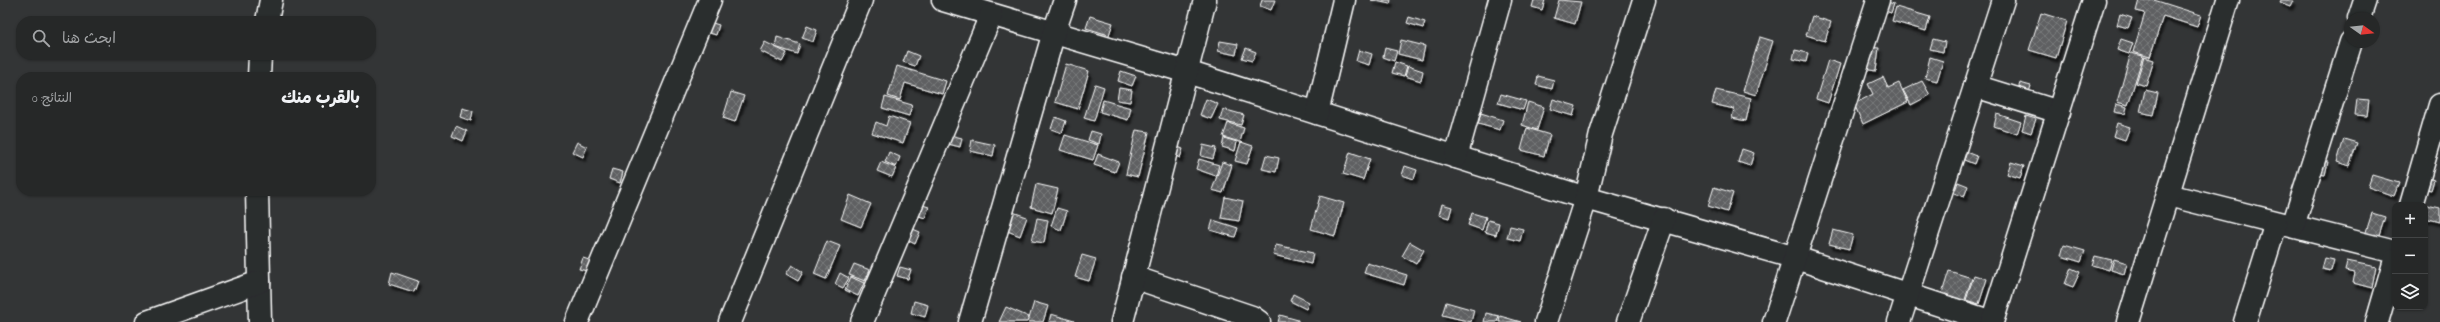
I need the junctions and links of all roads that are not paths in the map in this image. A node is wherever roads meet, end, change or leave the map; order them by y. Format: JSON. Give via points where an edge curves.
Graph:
{"nodes":[{"id":1,"x":271,"y":0,"type":"edge"},
{"id":2,"x":710,"y":0,"type":"edge"},
{"id":3,"x":861,"y":0,"type":"edge"},
{"id":4,"x":943,"y":0,"type":"edge"},
{"id":5,"x":1065,"y":0,"type":"edge"},
{"id":6,"x":1205,"y":0,"type":"edge"},
{"id":7,"x":1344,"y":0,"type":"edge"},
{"id":8,"x":1500,"y":0,"type":"edge"},
{"id":9,"x":1644,"y":0,"type":"edge"},
{"id":10,"x":1878,"y":0,"type":"edge"},
{"id":11,"x":2003,"y":0,"type":"edge"},
{"id":12,"x":2094,"y":0,"type":"edge"},
{"id":13,"x":2228,"y":0,"type":"edge"},
{"id":14,"x":2365,"y":0,"type":"edge"},
{"id":15,"x":2361,"y":12,"type":"edge"},
{"id":16,"x":991,"y":15,"type":"junction"},
{"id":17,"x":268,"y":16,"type":"edge"},
{"id":18,"x":1054,"y":32,"type":"junction"},
{"id":19,"x":2349,"y":48,"type":"edge"},
{"id":20,"x":260,"y":60,"type":"edge"},
{"id":21,"x":259,"y":72,"type":"edge"},
{"id":22,"x":1187,"y":72,"type":"junction"},
{"id":23,"x":1975,"y":86,"type":"junction"},
{"id":24,"x":2440,"y":105,"type":"edge"},
{"id":25,"x":2059,"y":112,"type":"junction"},
{"id":26,"x":1317,"y":113,"type":"junction"},
{"id":27,"x":1456,"y":157,"type":"junction"},
{"id":28,"x":257,"y":196,"type":"edge"},
{"id":29,"x":2168,"y":196,"type":"junction"},
{"id":30,"x":1586,"y":198,"type":"junction"},
{"id":31,"x":2412,"y":202,"type":"edge"},
{"id":32,"x":1664,"y":219,"type":"junction"},
{"id":33,"x":2285,"y":225,"type":"junction"},
{"id":34,"x":2392,"y":251,"type":"edge"},
{"id":35,"x":1796,"y":258,"type":"junction"},
{"id":36,"x":2392,"y":270,"type":"edge"},
{"id":37,"x":1134,"y":277,"type":"junction"},
{"id":38,"x":259,"y":282,"type":"junction"},
{"id":39,"x":1908,"y":294,"type":"junction"},
{"id":40,"x":147,"y":322,"type":"edge"},
{"id":41,"x":260,"y":322,"type":"edge"},
{"id":42,"x":577,"y":322,"type":"edge"},
{"id":43,"x":730,"y":322,"type":"edge"},
{"id":44,"x":862,"y":322,"type":"edge"},
{"id":45,"x":970,"y":322,"type":"edge"},
{"id":46,"x":1122,"y":322,"type":"edge"},
{"id":47,"x":1259,"y":322,"type":"edge"},
{"id":48,"x":1546,"y":322,"type":"edge"},
{"id":49,"x":1628,"y":322,"type":"edge"},
{"id":50,"x":1774,"y":322,"type":"edge"},
{"id":51,"x":1899,"y":322,"type":"edge"},
{"id":52,"x":1992,"y":322,"type":"edge"},
{"id":53,"x":2128,"y":322,"type":"edge"},
{"id":54,"x":2245,"y":322,"type":"edge"},
{"id":55,"x":2377,"y":322,"type":"edge"}],
"edges":[{"from":1,"to":17,"type":"street"},
{"from":2,"to":42,"type":"street"},
{"from":3,"to":43,"type":"street"},
{"from":4,"to":16,"type":"street"},
{"from":5,"to":18,"type":"street"},
{"from":6,"to":22,"type":"street"},
{"from":7,"to":26,"type":"street"},
{"from":8,"to":27,"type":"street"},
{"from":9,"to":30,"type":"street","via":[[1601,134]]},
{"from":10,"to":35,"type":"street"},
{"from":11,"to":23,"type":"street"},
{"from":12,"to":25,"type":"street"},
{"from":13,"to":29,"type":"street"},
{"from":14,"to":15,"type":"street"},
{"from":16,"to":18,"type":"street"},
{"from":16,"to":44,"type":"street"},
{"from":18,"to":22,"type":"street"},
{"from":18,"to":45,"type":"street"},
{"from":19,"to":33,"type":"street"},
{"from":20,"to":21,"type":"street"},
{"from":22,"to":26,"type":"street"},
{"from":22,"to":37,"type":"street"},
{"from":23,"to":25,"type":"street"},
{"from":23,"to":39,"type":"street"},
{"from":24,"to":31,"type":"street"},
{"from":25,"to":52,"type":"street"},
{"from":26,"to":27,"type":"street"},
{"from":27,"to":30,"type":"street"},
{"from":28,"to":38,"type":"street"},
{"from":29,"to":33,"type":"street"},
{"from":29,"to":53,"type":"street"},
{"from":30,"to":32,"type":"street"},
{"from":30,"to":48,"type":"street"},
{"from":32,"to":35,"type":"street"},
{"from":32,"to":49,"type":"street"},
{"from":33,"to":34,"type":"street"},
{"from":33,"to":54,"type":"street"},
{"from":35,"to":39,"type":"street"},
{"from":35,"to":50,"type":"street"},
{"from":36,"to":55,"type":"street"},
{"from":37,"to":46,"type":"street"},
{"from":37,"to":47,"type":"street","via":[[1252,317]]},
{"from":38,"to":40,"type":"street"},
{"from":38,"to":41,"type":"street"},
{"from":39,"to":51,"type":"street"},
{"from":39,"to":52,"type":"street"}]}
